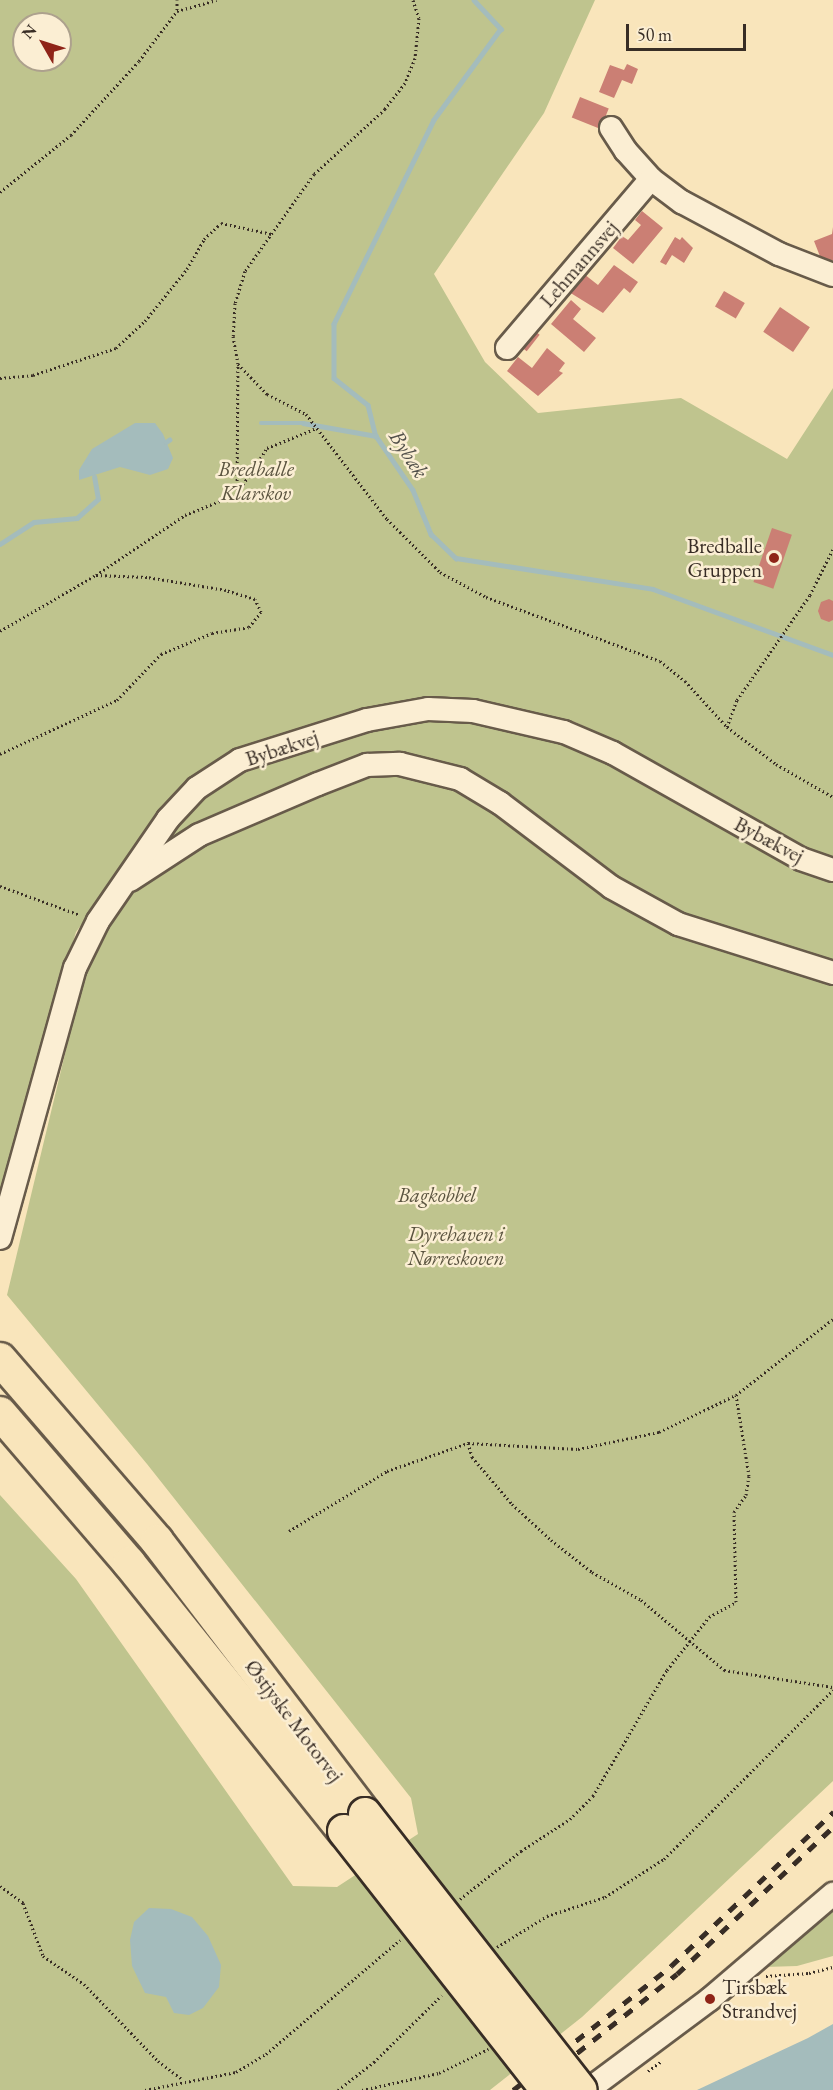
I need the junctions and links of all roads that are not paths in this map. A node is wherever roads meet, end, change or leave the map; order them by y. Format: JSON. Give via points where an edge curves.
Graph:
{"nodes":[{"id":1,"x":612,"y":128,"type":"dead end"},
{"id":2,"x":651,"y":179,"type":"junction"},
{"id":3,"x":833,"y":275,"type":"edge"},
{"id":4,"x":507,"y":348,"type":"dead end"},
{"id":5,"x":168,"y":819,"type":"junction"},
{"id":6,"x":199,"y":835,"type":"junction"},
{"id":7,"x":833,"y":870,"type":"edge"},
{"id":8,"x":118,"y":887,"type":"junction"},
{"id":9,"x":833,"y":973,"type":"edge"},
{"id":10,"x":0,"y":1238,"type":"edge"},
{"id":11,"x":0,"y":1359,"type":"edge"},
{"id":12,"x":0,"y":1413,"type":"edge"},
{"id":13,"x":355,"y":1822,"type":"junction"},
{"id":14,"x":833,"y":1894,"type":"edge"},
{"id":15,"x":547,"y":2090,"type":"edge"},
{"id":16,"x":580,"y":2090,"type":"edge"},
{"id":17,"x":588,"y":2090,"type":"edge"}],
"edges":[{"from":1,"to":2,"type":"street"},
{"from":2,"to":3,"type":"street","via":[[725,227]]},
{"from":2,"to":4,"type":"street","name":"Lehmannsvej"},
{"from":5,"to":6,"type":"street"},
{"from":5,"to":7,"type":"street","name":"Bybækvej","via":[[197,788],[240,760],[367,720],[428,709],[473,711],[564,732],[613,753],[801,860]]},
{"from":5,"to":8,"type":"street","name":"Bybækvej"},
{"from":6,"to":8,"type":"street"},
{"from":6,"to":9,"type":"street","via":[[367,765],[400,764],[439,771],[500,803],[611,887],[678,924]]},
{"from":8,"to":10,"type":"street","name":"Bybækvej","via":[[75,968]]},
{"from":11,"to":13,"type":"highway","name":"Østjyske Motorvej","via":[[157,1541]]},
{"from":12,"to":13,"type":"highway","name":"Østjyske Motorvej"},
{"from":13,"to":15,"type":"highway","name":"Østjyske Motorvej","bridge":true},
{"from":13,"to":16,"type":"highway","name":"Østjyske Motorvej","bridge":true},
{"from":14,"to":17,"type":"street","via":[[752,1964]]}]}
